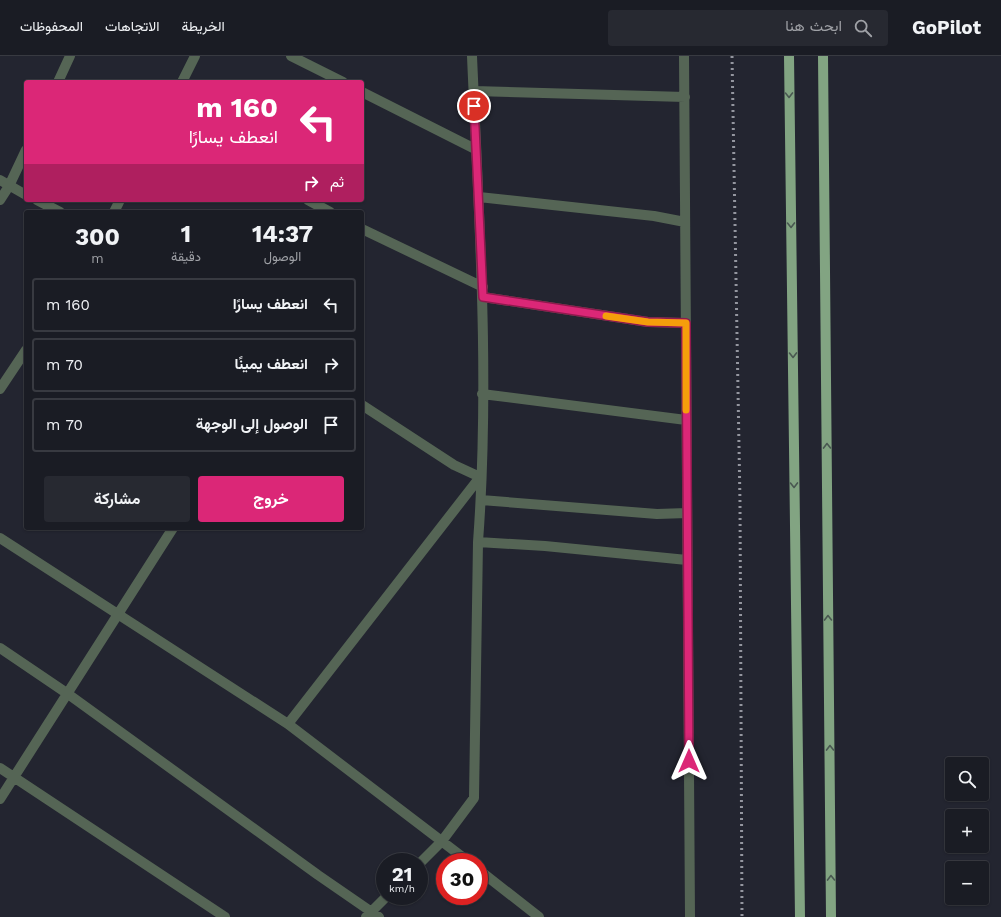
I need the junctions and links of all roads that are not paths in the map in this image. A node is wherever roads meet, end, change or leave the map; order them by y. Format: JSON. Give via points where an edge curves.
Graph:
{"nodes":[{"id":1,"x":70,"y":56,"type":"edge"},
{"id":2,"x":195,"y":56,"type":"edge"},
{"id":3,"x":291,"y":56,"type":"edge"},
{"id":4,"x":472,"y":56,"type":"edge"},
{"id":5,"x":684,"y":56,"type":"edge"},
{"id":6,"x":789,"y":56,"type":"edge"},
{"id":7,"x":823,"y":56,"type":"edge"},
{"id":8,"x":59,"y":80,"type":"edge"},
{"id":9,"x":183,"y":80,"type":"edge"},
{"id":10,"x":339,"y":80,"type":"edge"},
{"id":11,"x":474,"y":91,"type":"junction"},
{"id":12,"x":364,"y":93,"type":"edge"},
{"id":13,"x":684,"y":97,"type":"junction"},
{"id":14,"x":475,"y":149,"type":"junction"},
{"id":15,"x":24,"y":154,"type":"edge"},
{"id":16,"x":0,"y":180,"type":"edge"},
{"id":17,"x":9,"y":186,"type":"junction"},
{"id":18,"x":24,"y":193,"type":"edge"},
{"id":19,"x":479,"y":197,"type":"junction"},
{"id":20,"x":0,"y":200,"type":"edge"},
{"id":21,"x":41,"y":202,"type":"edge"},
{"id":22,"x":312,"y":202,"type":"edge"},
{"id":23,"x":56,"y":210,"type":"edge"},
{"id":24,"x":326,"y":210,"type":"edge"},
{"id":25,"x":685,"y":222,"type":"junction"},
{"id":26,"x":364,"y":230,"type":"edge"},
{"id":27,"x":483,"y":292,"type":"junction"},
{"id":28,"x":686,"y":323,"type":"junction"},
{"id":29,"x":24,"y":353,"type":"edge"},
{"id":30,"x":0,"y":389,"type":"edge"},
{"id":31,"x":482,"y":394,"type":"junction"},
{"id":32,"x":364,"y":407,"type":"edge"},
{"id":33,"x":686,"y":420,"type":"junction"},
{"id":34,"x":480,"y":477,"type":"junction"},
{"id":35,"x":481,"y":500,"type":"junction"},
{"id":36,"x":687,"y":513,"type":"junction"},
{"id":37,"x":172,"y":530,"type":"edge"},
{"id":38,"x":0,"y":538,"type":"edge"},
{"id":39,"x":478,"y":542,"type":"junction"},
{"id":40,"x":687,"y":560,"type":"junction"},
{"id":41,"x":118,"y":613,"type":"junction"},
{"id":42,"x":0,"y":648,"type":"edge"},
{"id":43,"x":68,"y":694,"type":"junction"},
{"id":44,"x":288,"y":724,"type":"junction"},
{"id":45,"x":0,"y":768,"type":"edge"},
{"id":46,"x":13,"y":777,"type":"junction"},
{"id":47,"x":0,"y":799,"type":"edge"},
{"id":48,"x":442,"y":841,"type":"junction"},
{"id":49,"x":457,"y":853,"type":"edge"},
{"id":50,"x":428,"y":855,"type":"edge"},
{"id":51,"x":488,"y":877,"type":"edge"},
{"id":52,"x":380,"y":905,"type":"edge"},
{"id":53,"x":372,"y":915,"type":"edge"},
{"id":54,"x":225,"y":917,"type":"edge"},
{"id":55,"x":539,"y":917,"type":"edge"},
{"id":56,"x":689,"y":917,"type":"edge"},
{"id":57,"x":800,"y":917,"type":"edge"},
{"id":58,"x":831,"y":917,"type":"edge"}],
"edges":[{"from":1,"to":8,"type":"street"},
{"from":2,"to":9,"type":"street"},
{"from":3,"to":10,"type":"street"},
{"from":4,"to":11,"type":"street"},
{"from":5,"to":13,"type":"street"},
{"from":6,"to":57,"type":"main road","one_way":true},
{"from":58,"to":7,"type":"main road","one_way":true},
{"from":11,"to":13,"type":"street"},
{"from":11,"to":14,"type":"street"},
{"from":12,"to":14,"type":"street"},
{"from":13,"to":25,"type":"street"},
{"from":14,"to":19,"type":"street"},
{"from":15,"to":17,"type":"street"},
{"from":16,"to":17,"type":"street"},
{"from":17,"to":18,"type":"street"},
{"from":17,"to":20,"type":"street"},
{"from":19,"to":25,"type":"street","via":[[654,216]]},
{"from":19,"to":27,"type":"street"},
{"from":21,"to":23,"type":"street"},
{"from":22,"to":24,"type":"street"},
{"from":25,"to":28,"type":"street"},
{"from":26,"to":27,"type":"street"},
{"from":27,"to":28,"type":"street","via":[[648,322]]},
{"from":27,"to":31,"type":"street"},
{"from":28,"to":33,"type":"street"},
{"from":29,"to":30,"type":"street"},
{"from":31,"to":33,"type":"street"},
{"from":31,"to":34,"type":"street"},
{"from":32,"to":34,"type":"street","via":[[454,464]]},
{"from":33,"to":36,"type":"street"},
{"from":34,"to":35,"type":"street"},
{"from":34,"to":44,"type":"street"},
{"from":35,"to":36,"type":"street","via":[[657,514]]},
{"from":35,"to":39,"type":"street"},
{"from":36,"to":40,"type":"street"},
{"from":37,"to":41,"type":"street"},
{"from":38,"to":41,"type":"street"},
{"from":39,"to":40,"type":"street"},
{"from":39,"to":48,"type":"street","via":[[474,798]]},
{"from":40,"to":56,"type":"street"},
{"from":41,"to":43,"type":"street"},
{"from":41,"to":44,"type":"street"},
{"from":42,"to":43,"type":"street"},
{"from":43,"to":46,"type":"street"},
{"from":43,"to":53,"type":"street"},
{"from":44,"to":48,"type":"street"},
{"from":45,"to":46,"type":"street"},
{"from":46,"to":47,"type":"street"},
{"from":46,"to":54,"type":"street"},
{"from":48,"to":49,"type":"street"},
{"from":48,"to":50,"type":"street"},
{"from":51,"to":55,"type":"street"},
{"from":52,"to":53,"type":"street"}]}
